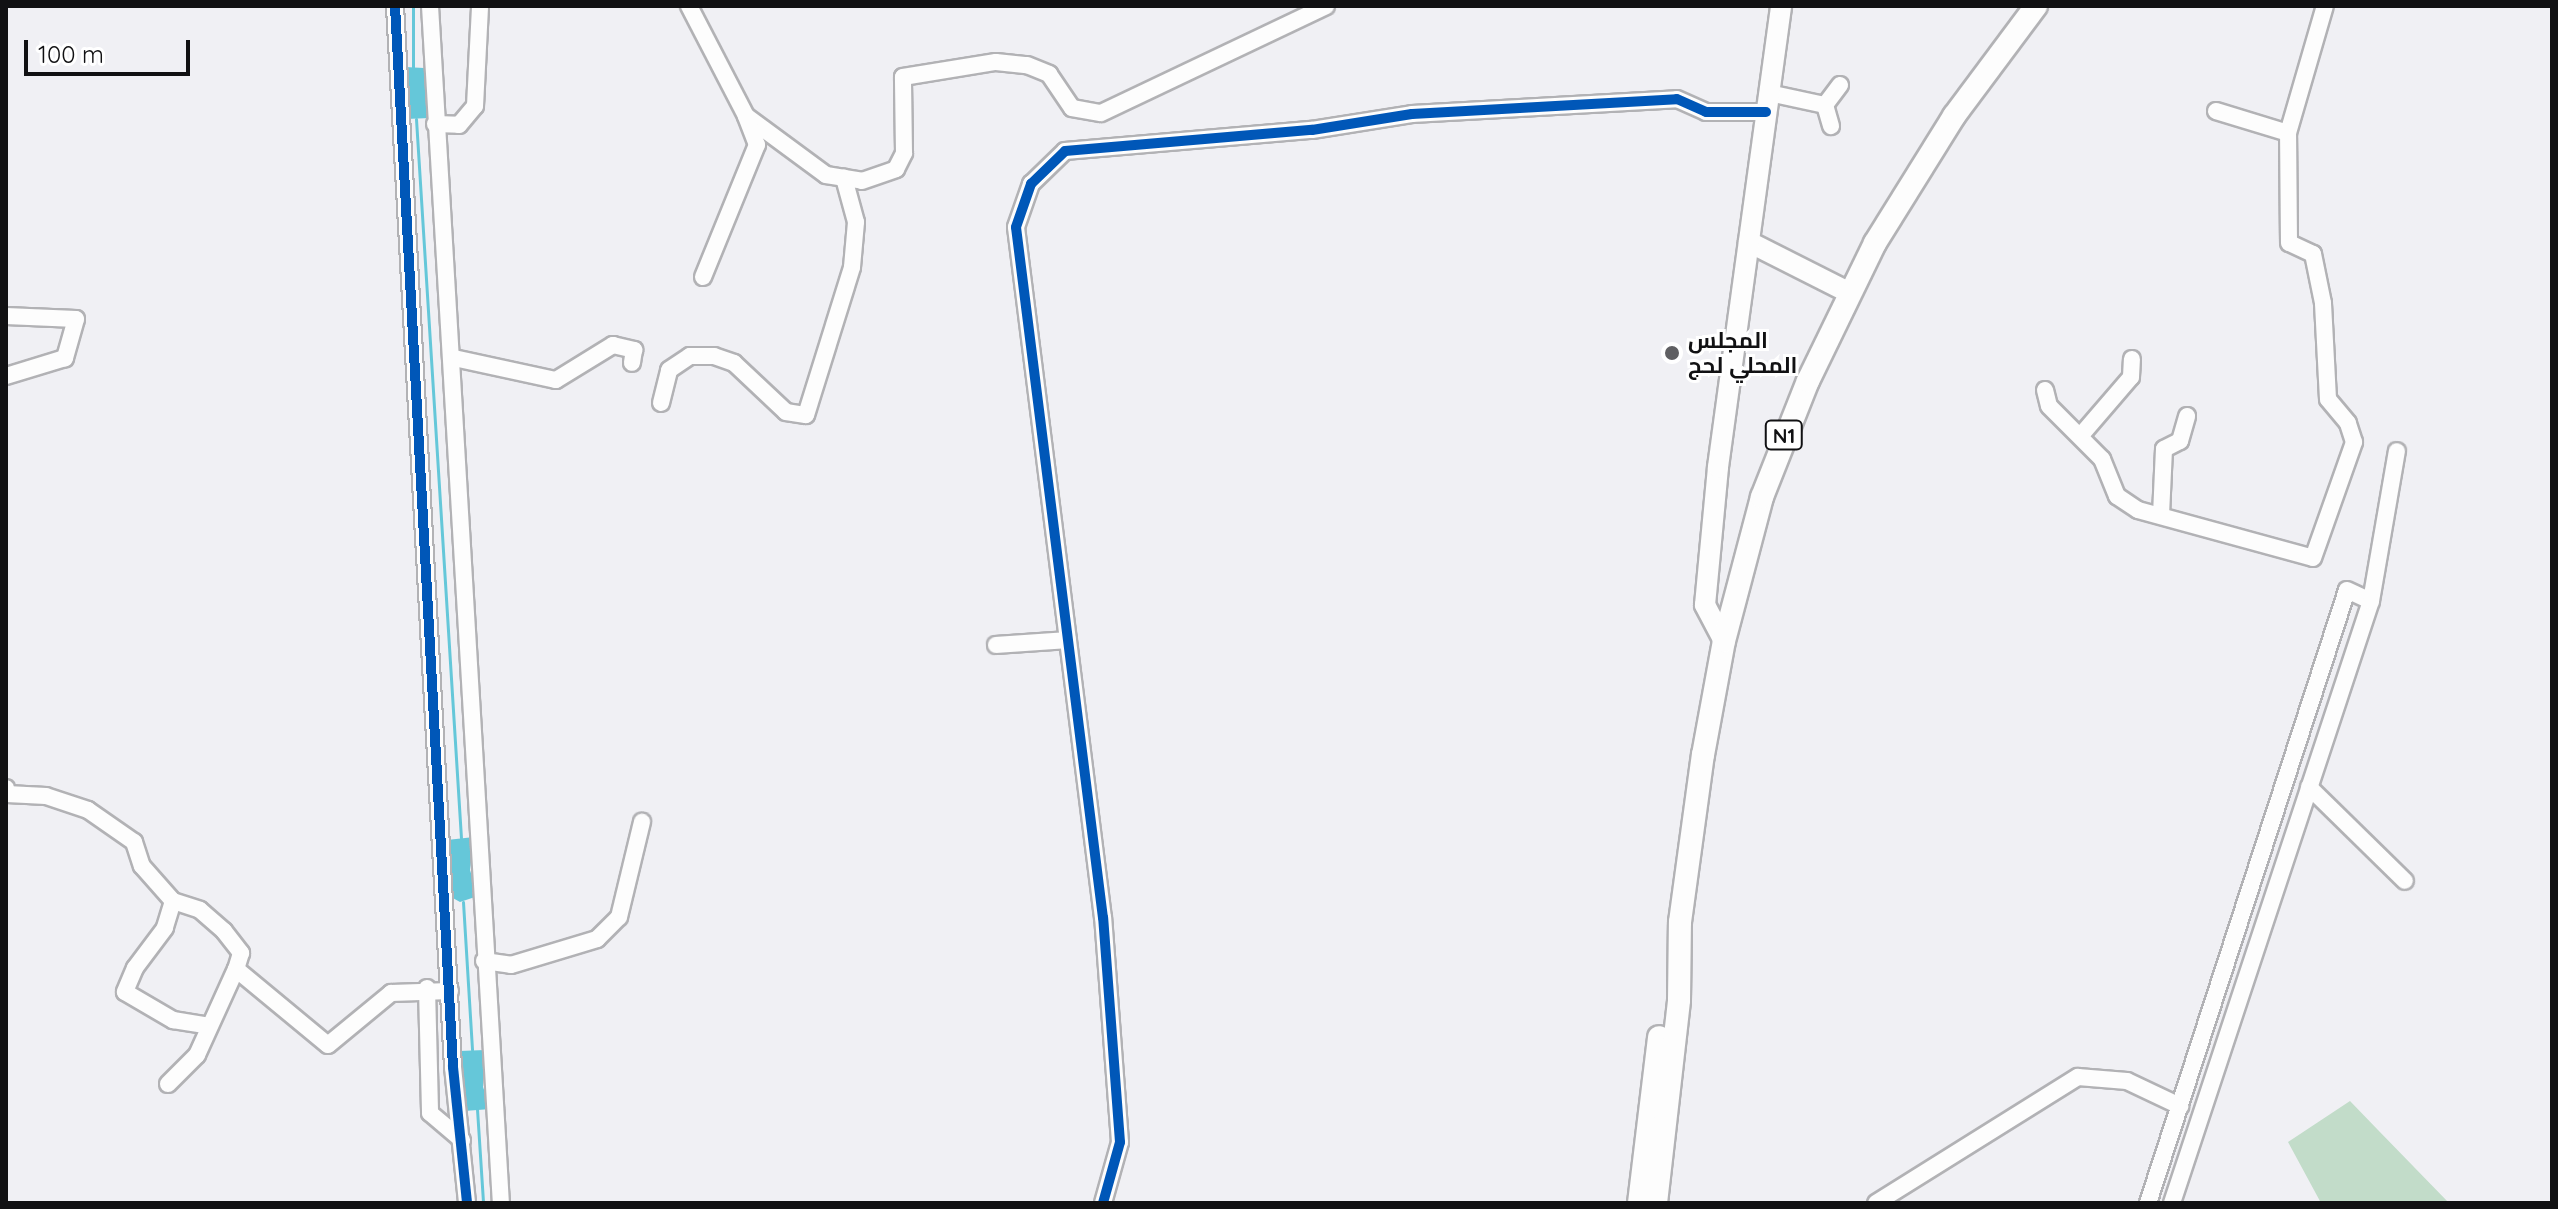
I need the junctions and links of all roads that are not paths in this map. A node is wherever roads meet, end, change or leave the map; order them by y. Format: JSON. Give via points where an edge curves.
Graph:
{"nodes":[{"id":1,"x":395,"y":6,"type":"edge"},
{"id":2,"x":430,"y":6,"type":"edge"},
{"id":3,"x":480,"y":6,"type":"edge"},
{"id":4,"x":689,"y":6,"type":"edge"},
{"id":5,"x":1326,"y":6,"type":"edge"},
{"id":6,"x":1781,"y":6,"type":"edge"},
{"id":7,"x":2036,"y":6,"type":"edge"},
{"id":8,"x":2325,"y":6,"type":"edge"},
{"id":9,"x":1840,"y":85,"type":"dead end"},
{"id":10,"x":1768,"y":103,"type":"junction"},
{"id":11,"x":1825,"y":105,"type":"junction"},
{"id":12,"x":2216,"y":111,"type":"dead end"},
{"id":13,"x":746,"y":116,"type":"junction"},
{"id":14,"x":435,"y":124,"type":"junction"},
{"id":15,"x":1831,"y":126,"type":"dead end"},
{"id":16,"x":2288,"y":133,"type":"junction"},
{"id":17,"x":844,"y":178,"type":"junction"},
{"id":18,"x":1749,"y":242,"type":"junction"},
{"id":19,"x":703,"y":277,"type":"dead end"},
{"id":20,"x":1850,"y":293,"type":"junction"},
{"id":21,"x":6,"y":316,"type":"edge"},
{"id":22,"x":454,"y":358,"type":"junction"},
{"id":23,"x":2132,"y":359,"type":"dead end"},
{"id":24,"x":632,"y":363,"type":"dead end"},
{"id":25,"x":6,"y":376,"type":"edge"},
{"id":26,"x":2045,"y":390,"type":"dead end"},
{"id":27,"x":661,"y":403,"type":"dead end"},
{"id":28,"x":2187,"y":416,"type":"dead end"},
{"id":29,"x":2082,"y":434,"type":"junction"},
{"id":30,"x":2397,"y":451,"type":"dead end"},
{"id":31,"x":2161,"y":515,"type":"junction"},
{"id":32,"x":2371,"y":601,"type":"junction"},
{"id":33,"x":1068,"y":640,"type":"junction"},
{"id":34,"x":1724,"y":641,"type":"junction"},
{"id":35,"x":996,"y":645,"type":"dead end"},
{"id":36,"x":2309,"y":787,"type":"junction"},
{"id":37,"x":6,"y":788,"type":"edge"},
{"id":38,"x":642,"y":822,"type":"dead end"},
{"id":39,"x":2405,"y":881,"type":"dead end"},
{"id":40,"x":173,"y":901,"type":"junction"},
{"id":41,"x":1680,"y":922,"type":"junction"},
{"id":42,"x":484,"y":961,"type":"junction"},
{"id":43,"x":236,"y":969,"type":"junction"},
{"id":44,"x":427,"y":988,"type":"junction"},
{"id":45,"x":450,"y":991,"type":"junction"},
{"id":46,"x":210,"y":1026,"type":"junction"},
{"id":47,"x":168,"y":1084,"type":"dead end"},
{"id":48,"x":2180,"y":1106,"type":"junction"},
{"id":49,"x":462,"y":1140,"type":"junction"},
{"id":50,"x":467,"y":1203,"type":"edge"},
{"id":51,"x":501,"y":1203,"type":"edge"},
{"id":52,"x":1103,"y":1203,"type":"edge"},
{"id":53,"x":1639,"y":1203,"type":"edge"},
{"id":54,"x":1656,"y":1203,"type":"edge"},
{"id":55,"x":1876,"y":1203,"type":"edge"},
{"id":56,"x":2148,"y":1203,"type":"edge"},
{"id":57,"x":2172,"y":1203,"type":"edge"}],
"edges":[{"from":1,"to":45,"type":"street"},
{"from":2,"to":14,"type":"street"},
{"from":3,"to":14,"type":"street","via":[[475,106],[459,125]]},
{"from":4,"to":13,"type":"street"},
{"from":5,"to":17,"type":"street","via":[[1101,113],[1072,108],[1049,74],[1027,65],[996,62],[903,77],[904,153],[896,169],[862,181]]},
{"from":6,"to":10,"type":"main road"},
{"from":7,"to":20,"type":"highway","number":"N1","via":[[1954,116]]},
{"from":8,"to":16,"type":"street"},
{"from":9,"to":11,"type":"street"},
{"from":10,"to":11,"type":"street"},
{"from":10,"to":18,"type":"main road"},
{"from":10,"to":33,"type":"street","via":[[1706,112],[1677,99],[1412,114],[1312,130],[1065,151],[1031,184],[1016,227]]},
{"from":11,"to":15,"type":"street"},
{"from":12,"to":16,"type":"street"},
{"from":13,"to":17,"type":"street","via":[[826,175]]},
{"from":13,"to":19,"type":"street","via":[[757,145]]},
{"from":14,"to":22,"type":"street"},
{"from":16,"to":31,"type":"street","via":[[2289,243],[2313,254],[2323,303],[2328,399],[2348,423],[2354,442],[2313,558]]},
{"from":17,"to":27,"type":"street","via":[[856,222],[852,267],[806,415],[786,412],[734,363],[714,356],[690,356],[669,370]]},
{"from":18,"to":20,"type":"main road"},
{"from":18,"to":34,"type":"main road","via":[[1705,605]]},
{"from":20,"to":34,"type":"highway","number":"N1","via":[[1783,437]]},
{"from":21,"to":25,"type":"street","via":[[76,319],[65,358]]},
{"from":22,"to":24,"type":"street","via":[[556,380],[613,345],[634,350]]},
{"from":22,"to":42,"type":"street"},
{"from":23,"to":29,"type":"street","via":[[2131,377]]},
{"from":26,"to":29,"type":"street","via":[[2049,406]]},
{"from":28,"to":31,"type":"street","via":[[2180,441],[2164,449]]},
{"from":29,"to":31,"type":"street","via":[[2102,459],[2117,496],[2138,510]]},
{"from":30,"to":32,"type":"street"},
{"from":32,"to":36,"type":"street"},
{"from":32,"to":48,"type":"street","via":[[2347,590]]},
{"from":33,"to":35,"type":"street"},
{"from":33,"to":52,"type":"street","via":[[1103,918],[1120,1142]]},
{"from":34,"to":41,"type":"highway","number":"N1"},
{"from":36,"to":39,"type":"street"},
{"from":36,"to":57,"type":"street"},
{"from":37,"to":40,"type":"street","via":[[7,794],[46,796],[99,818],[134,842],[142,866]]},
{"from":38,"to":42,"type":"street","via":[[619,917],[597,939],[511,965]]},
{"from":40,"to":43,"type":"street","via":[[200,910],[224,931],[241,953]]},
{"from":40,"to":46,"type":"street","via":[[165,928],[135,968],[125,992],[173,1020]]},
{"from":41,"to":53,"type":"highway","number":"N1","via":[[1664,999]]},
{"from":41,"to":54,"type":"highway","number":"N1","via":[[1679,1000]]},
{"from":42,"to":51,"type":"street"},
{"from":43,"to":44,"type":"street","via":[[328,1045],[391,993]]},
{"from":43,"to":46,"type":"street"},
{"from":44,"to":45,"type":"street"},
{"from":44,"to":49,"type":"street","via":[[430,1113]]},
{"from":45,"to":49,"type":"street"},
{"from":46,"to":47,"type":"street","via":[[197,1055]]},
{"from":48,"to":55,"type":"street","via":[[2127,1081],[2078,1077]]},
{"from":48,"to":56,"type":"street"},
{"from":49,"to":50,"type":"street"}]}
